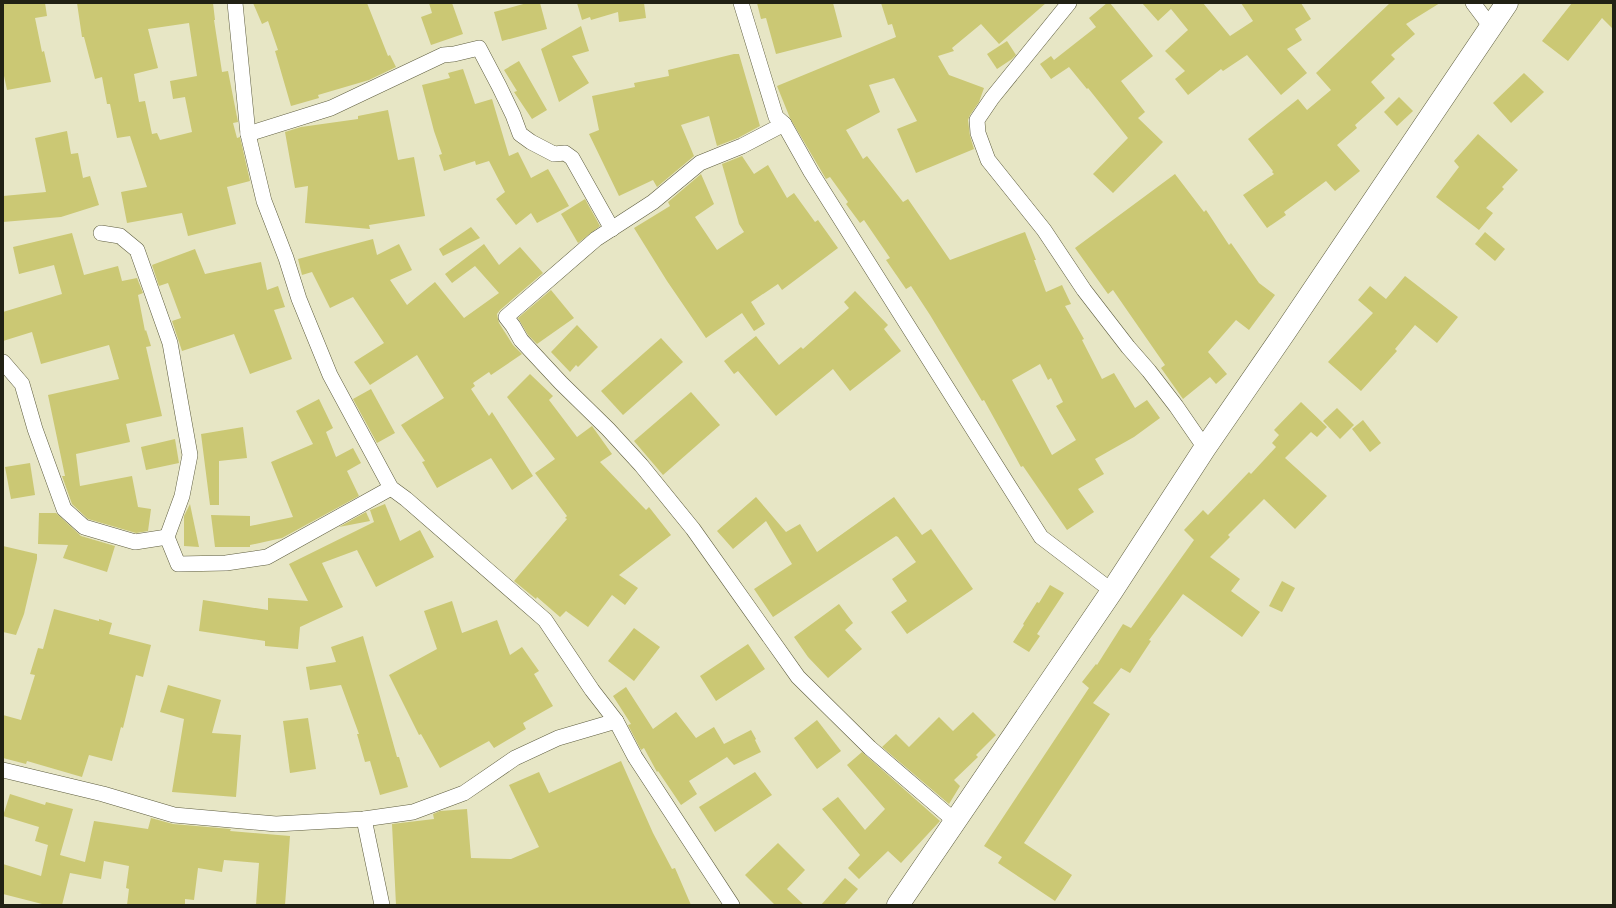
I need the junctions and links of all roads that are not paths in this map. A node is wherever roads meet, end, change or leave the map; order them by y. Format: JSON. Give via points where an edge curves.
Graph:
{"nodes":[{"id":1,"x":235,"y":3,"type":"edge"},
{"id":2,"x":741,"y":3,"type":"edge"},
{"id":3,"x":1069,"y":3,"type":"edge"},
{"id":4,"x":1473,"y":3,"type":"edge"},
{"id":5,"x":1507,"y":3,"type":"edge"},
{"id":6,"x":1491,"y":27,"type":"junction"},
{"id":7,"x":784,"y":124,"type":"junction"},
{"id":8,"x":248,"y":134,"type":"junction"},
{"id":9,"x":612,"y":229,"type":"junction"},
{"id":10,"x":101,"y":233,"type":"dead end"},
{"id":11,"x":3,"y":362,"type":"edge"},
{"id":12,"x":1205,"y":448,"type":"junction"},
{"id":13,"x":391,"y":488,"type":"junction"},
{"id":14,"x":167,"y":537,"type":"junction"},
{"id":15,"x":1112,"y":591,"type":"junction"},
{"id":16,"x":616,"y":721,"type":"junction"},
{"id":17,"x":3,"y":770,"type":"edge"},
{"id":18,"x":364,"y":819,"type":"junction"},
{"id":19,"x":956,"y":821,"type":"junction"},
{"id":20,"x":382,"y":905,"type":"edge"},
{"id":21,"x":732,"y":905,"type":"edge"},
{"id":22,"x":898,"y":905,"type":"edge"}],
"edges":[{"from":1,"to":8,"type":"street"},
{"from":2,"to":7,"type":"street","via":[[776,117]]},
{"from":3,"to":12,"type":"street","via":[[992,98],[977,120],[978,133],[988,160],[1044,230],[1084,290],[1176,406]]},
{"from":4,"to":6,"type":"street"},
{"from":5,"to":6,"type":"street"},
{"from":6,"to":12,"type":"street"},
{"from":7,"to":9,"type":"street","via":[[742,146],[700,163],[653,202]]},
{"from":7,"to":15,"type":"street","via":[[811,172],[1040,537]]},
{"from":8,"to":9,"type":"street","via":[[331,108],[443,55],[479,48],[500,86],[520,134],[554,154],[565,153],[572,158]]},
{"from":8,"to":13,"type":"street","via":[[264,201],[302,306],[330,375]]},
{"from":9,"to":19,"type":"street","via":[[596,239],[506,318],[514,326],[521,340],[641,465],[692,529],[798,677],[870,748]]},
{"from":10,"to":14,"type":"street","via":[[120,236],[137,250],[170,344],[190,455],[182,496]]},
{"from":11,"to":14,"type":"street","via":[[22,384],[35,429],[64,509],[84,527],[136,542]]},
{"from":12,"to":15,"type":"street"},
{"from":13,"to":14,"type":"street","via":[[267,557],[226,563],[178,564]]},
{"from":13,"to":16,"type":"street","via":[[545,620]]},
{"from":15,"to":19,"type":"street"},
{"from":16,"to":18,"type":"street","via":[[558,738],[515,758],[464,793],[413,812]]},
{"from":16,"to":21,"type":"street","via":[[635,757]]},
{"from":17,"to":18,"type":"street","via":[[103,794],[174,815],[276,824]]},
{"from":18,"to":20,"type":"street"},
{"from":19,"to":22,"type":"street"}]}
